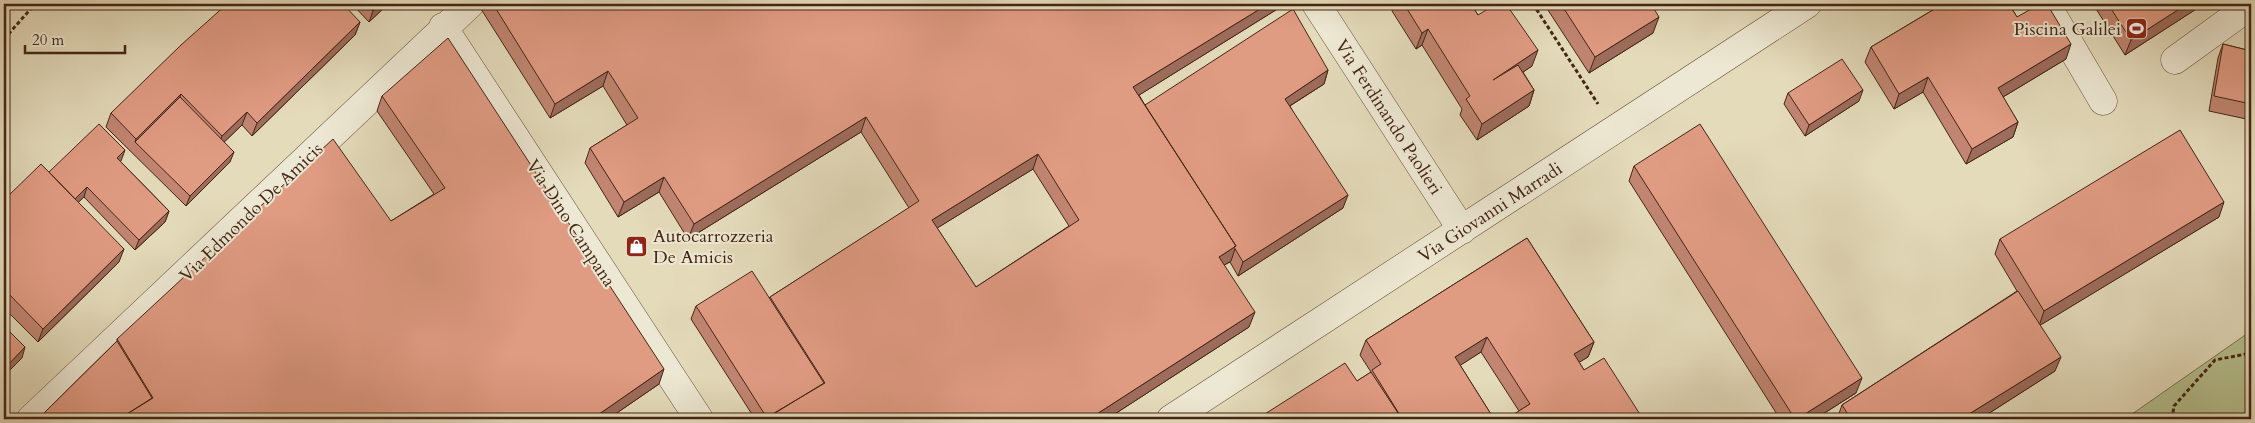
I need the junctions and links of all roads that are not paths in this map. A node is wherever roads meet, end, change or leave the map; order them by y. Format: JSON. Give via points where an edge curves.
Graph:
{"nodes":[{"id":1,"x":470,"y":4,"type":"edge"},
{"id":2,"x":1316,"y":4,"type":"edge"},
{"id":3,"x":1807,"y":4,"type":"edge"},
{"id":4,"x":2046,"y":4,"type":"edge"},
{"id":5,"x":2251,"y":5,"type":"edge"},
{"id":6,"x":444,"y":28,"type":"junction"},
{"id":7,"x":2174,"y":60,"type":"dead end"},
{"id":8,"x":2103,"y":101,"type":"dead end"},
{"id":9,"x":1462,"y":230,"type":"junction"},
{"id":10,"x":31,"y":419,"type":"edge"},
{"id":11,"x":699,"y":419,"type":"edge"},
{"id":12,"x":1171,"y":419,"type":"edge"}],
"edges":[{"from":1,"to":6,"type":"street","name":"Via Edmondo De Amicis"},
{"from":2,"to":9,"type":"street","name":"Via Ferdinando Paolieri"},
{"from":3,"to":9,"type":"street","name":"Via Giovanni Marradi"},
{"from":4,"to":8,"type":"street"},
{"from":5,"to":7,"type":"street"},
{"from":6,"to":10,"type":"street","name":"Via Edmondo De Amicis"},
{"from":6,"to":11,"type":"street","name":"Via Dino Campana"},
{"from":9,"to":12,"type":"street","name":"Via Giovanni Marradi"}]}
